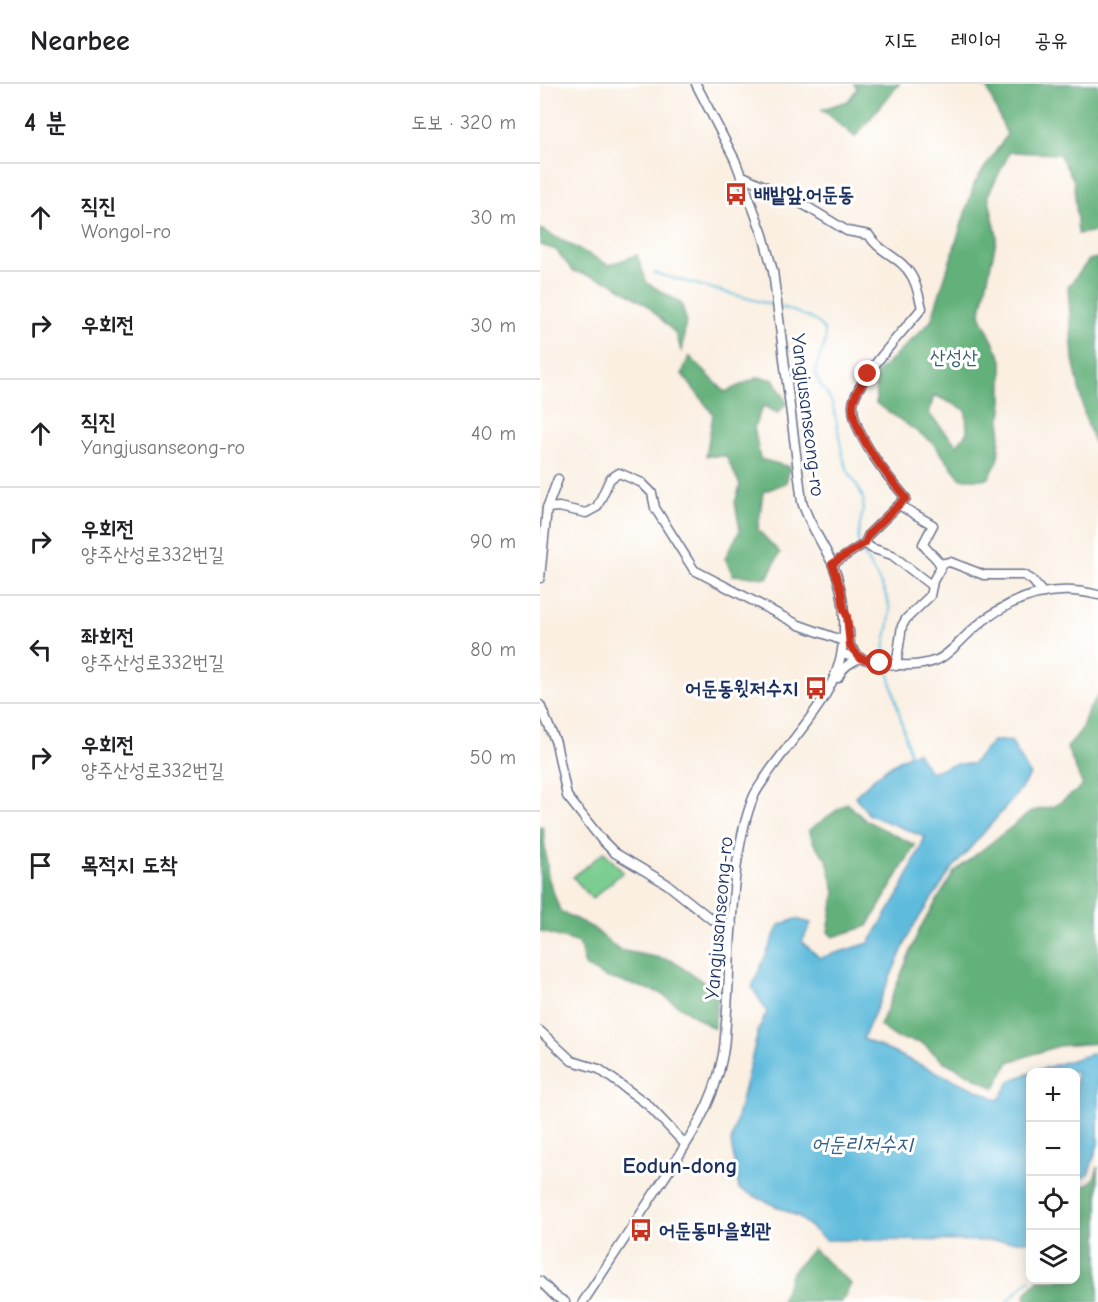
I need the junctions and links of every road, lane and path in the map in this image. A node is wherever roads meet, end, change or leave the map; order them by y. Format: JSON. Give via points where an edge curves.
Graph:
{"nodes":[{"id":1,"x":696,"y":84,"type":"edge"},
{"id":2,"x":741,"y":175,"type":"junction"},
{"id":3,"x":558,"y":479,"type":"dead end"},
{"id":4,"x":899,"y":505,"type":"junction"},
{"id":5,"x":547,"y":508,"type":"junction"},
{"id":6,"x":861,"y":545,"type":"junction"},
{"id":7,"x":832,"y":564,"type":"junction"},
{"id":8,"x":940,"y":564,"type":"junction"},
{"id":9,"x":540,"y":578,"type":"edge"},
{"id":10,"x":932,"y":586,"type":"junction"},
{"id":11,"x":1043,"y":593,"type":"junction"},
{"id":12,"x":1098,"y":596,"type":"edge"},
{"id":13,"x":844,"y":610,"type":"junction"},
{"id":14,"x":844,"y":641,"type":"junction"},
{"id":15,"x":842,"y":654,"type":"junction"},
{"id":16,"x":860,"y":658,"type":"junction"},
{"id":17,"x":894,"y":665,"type":"junction"},
{"id":18,"x":825,"y":697,"type":"junction"},
{"id":19,"x":540,"y":705,"type":"edge"},
{"id":20,"x":732,"y":925,"type":"junction"},
{"id":21,"x":540,"y":1031,"type":"edge"},
{"id":22,"x":686,"y":1144,"type":"junction"},
{"id":23,"x":540,"y":1281,"type":"edge"},
{"id":24,"x":565,"y":1302,"type":"edge"},
{"id":25,"x":583,"y":1302,"type":"edge"}],
"edges":[{"from":1,"to":2,"type":"street","name":"Yangjusanseong-ro"},
{"from":2,"to":4,"type":"street","via":[[847,231],[869,235],[874,244],[911,274],[922,308],[868,374],[852,405],[861,436],[906,498]]},
{"from":2,"to":7,"type":"street","name":"Yangjusanseong-ro","via":[[773,271],[802,502]]},
{"from":3,"to":5,"type":"street"},
{"from":4,"to":6,"type":"street"},
{"from":4,"to":8,"type":"street","via":[[933,525],[923,544]]},
{"from":5,"to":9,"type":"street"},
{"from":5,"to":14,"type":"street","via":[[586,513],[597,507],[610,479],[619,474],[642,483],[652,493],[656,508],[694,570],[799,625]]},
{"from":6,"to":7,"type":"street"},
{"from":6,"to":10,"type":"street","via":[[892,555]]},
{"from":7,"to":13,"type":"street","name":"Yangjusanseong-ro"},
{"from":8,"to":10,"type":"street"},
{"from":8,"to":11,"type":"street","via":[[950,562],[984,575],[1024,574]]},
{"from":10,"to":17,"type":"street","via":[[930,596],[902,626]]},
{"from":11,"to":12,"type":"street","via":[[1068,591]]},
{"from":11,"to":17,"type":"street","via":[[1012,602],[988,615],[939,660]]},
{"from":13,"to":14,"type":"street","name":"Yangjusanseong-ro"},
{"from":13,"to":16,"type":"street","via":[[850,646]]},
{"from":14,"to":15,"type":"street","name":"Yangjusanseong-ro"},
{"from":15,"to":16,"type":"street"},
{"from":15,"to":18,"type":"street","name":"Yangjusanseong-ro"},
{"from":16,"to":17,"type":"street"},
{"from":16,"to":18,"type":"street","via":[[840,672],[831,694]]},
{"from":18,"to":20,"type":"street","name":"Yangjusanseong-ro","via":[[753,798],[744,827]]},
{"from":19,"to":20,"type":"street","via":[[556,743],[567,796],[601,839],[615,853],[667,884],[711,919]]},
{"from":20,"to":22,"type":"street","name":"Yangjusanseong-ro","via":[[722,1060],[710,1097]]},
{"from":21,"to":22,"type":"street","via":[[572,1061],[599,1069],[646,1104]]},
{"from":22,"to":25,"type":"street","name":"Yangjusanseong-ro"},
{"from":23,"to":24,"type":"street"}]}
